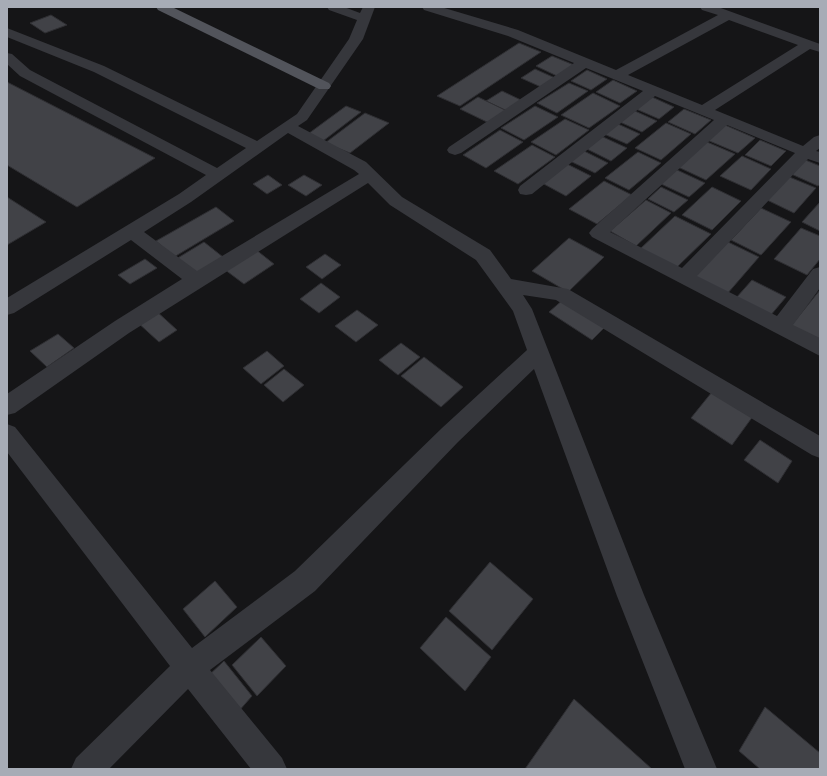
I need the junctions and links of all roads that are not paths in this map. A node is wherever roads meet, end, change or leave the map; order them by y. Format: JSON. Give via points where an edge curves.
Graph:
{"nodes":[{"id":1,"x":162,"y":7,"type":"edge"},
{"id":2,"x":333,"y":7,"type":"edge"},
{"id":3,"x":428,"y":7,"type":"edge"},
{"id":4,"x":706,"y":7,"type":"edge"},
{"id":5,"x":443,"y":9,"type":"edge"},
{"id":6,"x":367,"y":13,"type":"edge"},
{"id":7,"x":728,"y":15,"type":"junction"},
{"id":8,"x":10,"y":36,"type":"edge"},
{"id":9,"x":814,"y":46,"type":"edge"},
{"id":10,"x":7,"y":57,"type":"edge"},
{"id":11,"x":585,"y":62,"type":"junction"},
{"id":12,"x":618,"y":75,"type":"junction"},
{"id":13,"x":324,"y":86,"type":"junction"},
{"id":14,"x":653,"y":90,"type":"junction"},
{"id":15,"x":704,"y":110,"type":"junction"},
{"id":16,"x":725,"y":119,"type":"junction"},
{"id":17,"x":288,"y":127,"type":"junction"},
{"id":18,"x":820,"y":140,"type":"edge"},
{"id":19,"x":258,"y":148,"type":"junction"},
{"id":20,"x":455,"y":150,"type":"dead end"},
{"id":21,"x":812,"y":155,"type":"edge"},
{"id":22,"x":218,"y":175,"type":"junction"},
{"id":23,"x":369,"y":175,"type":"junction"},
{"id":24,"x":526,"y":190,"type":"dead end"},
{"id":25,"x":131,"y":231,"type":"junction"},
{"id":26,"x":820,"y":274,"type":"edge"},
{"id":27,"x":685,"y":277,"type":"junction"},
{"id":28,"x":196,"y":280,"type":"junction"},
{"id":29,"x":504,"y":285,"type":"junction"},
{"id":30,"x":7,"y":308,"type":"edge"},
{"id":31,"x":780,"y":327,"type":"junction"},
{"id":32,"x":820,"y":348,"type":"edge"},
{"id":33,"x":538,"y":352,"type":"junction"},
{"id":34,"x":7,"y":406,"type":"edge"},
{"id":35,"x":7,"y":434,"type":"edge"},
{"id":36,"x":820,"y":448,"type":"edge"},
{"id":37,"x":189,"y":668,"type":"junction"},
{"id":38,"x":87,"y":769,"type":"edge"},
{"id":39,"x":271,"y":769,"type":"edge"},
{"id":40,"x":701,"y":769,"type":"edge"}],
"edges":[{"from":1,"to":13,"type":"main road"},
{"from":2,"to":6,"type":"street"},
{"from":3,"to":5,"type":"street"},
{"from":4,"to":7,"type":"street"},
{"from":5,"to":11,"type":"street"},
{"from":6,"to":13,"type":"street","via":[[356,40]]},
{"from":7,"to":9,"type":"street"},
{"from":7,"to":12,"type":"street"},
{"from":8,"to":19,"type":"street","via":[[99,69]]},
{"from":9,"to":15,"type":"street"},
{"from":10,"to":22,"type":"street","via":[[25,73]]},
{"from":11,"to":12,"type":"street"},
{"from":11,"to":20,"type":"street"},
{"from":12,"to":14,"type":"street"},
{"from":13,"to":17,"type":"street","via":[[302,118]]},
{"from":14,"to":15,"type":"street"},
{"from":14,"to":24,"type":"street"},
{"from":15,"to":16,"type":"street"},
{"from":16,"to":21,"type":"street"},
{"from":16,"to":27,"type":"street","via":[[598,233]]},
{"from":17,"to":19,"type":"street"},
{"from":17,"to":23,"type":"street","via":[[360,166]]},
{"from":18,"to":21,"type":"street"},
{"from":19,"to":22,"type":"street"},
{"from":21,"to":27,"type":"street"},
{"from":22,"to":25,"type":"street"},
{"from":23,"to":28,"type":"street"},
{"from":23,"to":29,"type":"street","via":[[396,201],[483,255]]},
{"from":25,"to":28,"type":"street"},
{"from":25,"to":30,"type":"street"},
{"from":26,"to":31,"type":"street"},
{"from":27,"to":31,"type":"street"},
{"from":28,"to":34,"type":"street"},
{"from":29,"to":33,"type":"street","via":[[522,309]]},
{"from":29,"to":36,"type":"street","via":[[561,294]]},
{"from":31,"to":32,"type":"street"},
{"from":33,"to":37,"type":"street","via":[[450,435],[305,581]]},
{"from":33,"to":40,"type":"street","via":[[631,596]]},
{"from":35,"to":37,"type":"street"},
{"from":37,"to":38,"type":"street"},
{"from":37,"to":39,"type":"street"}]}
